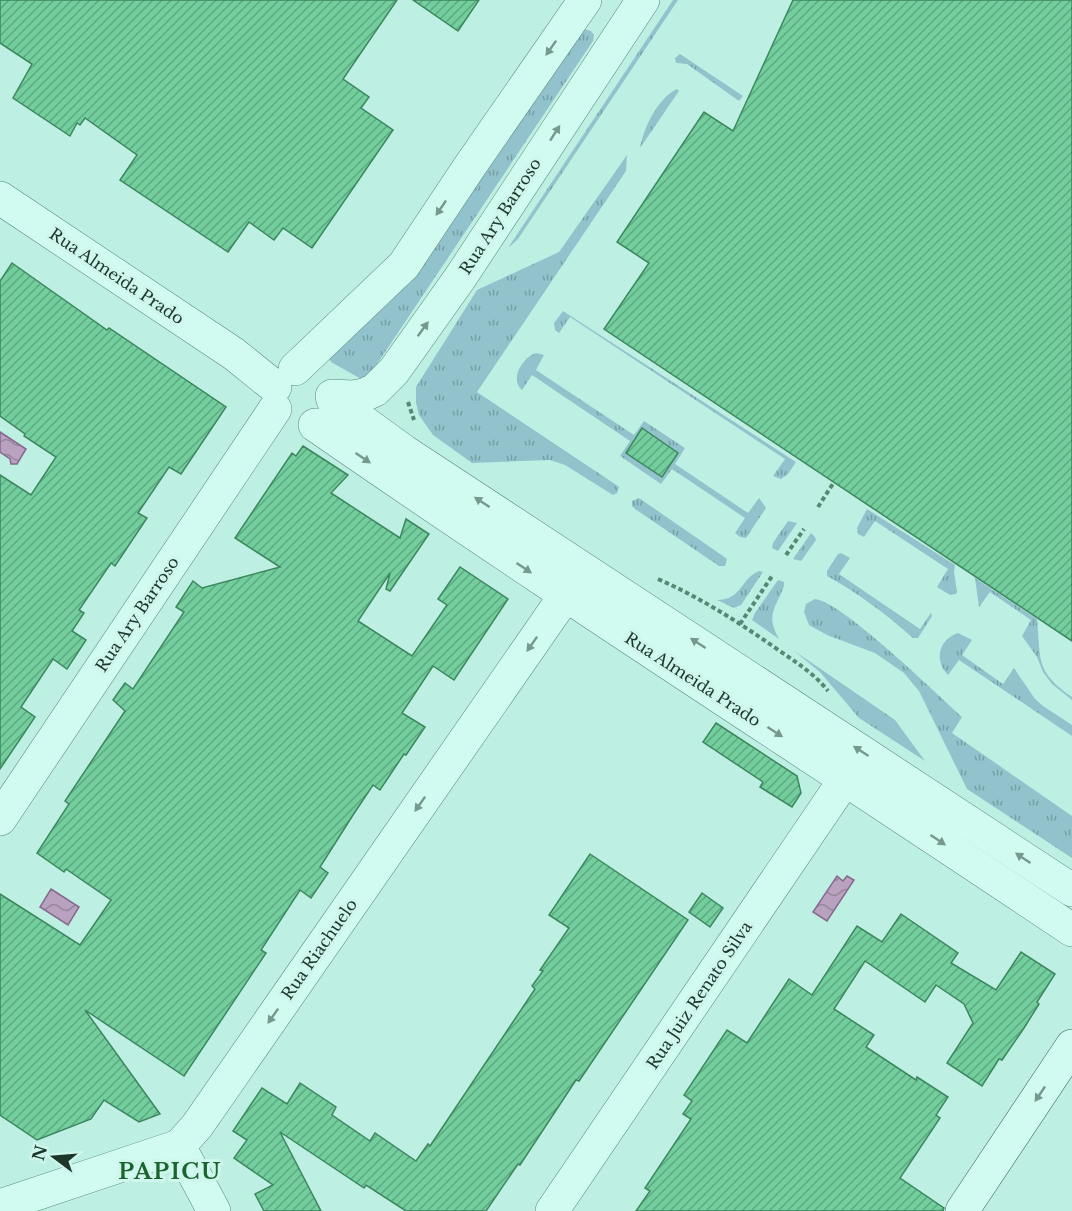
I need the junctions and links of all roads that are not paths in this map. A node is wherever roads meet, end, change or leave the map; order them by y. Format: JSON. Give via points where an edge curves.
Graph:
{"nodes":[{"id":1,"x":585,"y":0,"type":"edge"},
{"id":2,"x":629,"y":5,"type":"edge"},
{"id":3,"x":3,"y":206,"type":"edge"},
{"id":4,"x":401,"y":383,"type":"junction"},
{"id":5,"x":283,"y":384,"type":"junction"},
{"id":6,"x":327,"y":407,"type":"junction"},
{"id":7,"x":412,"y":440,"type":"junction"},
{"id":8,"x":565,"y":596,"type":"junction"},
{"id":9,"x":846,"y":778,"type":"junction"},
{"id":10,"x":0,"y":819,"type":"edge"},
{"id":11,"x":1072,"y":890,"type":"edge"},
{"id":12,"x":1072,"y":930,"type":"edge"},
{"id":13,"x":1072,"y":1046,"type":"edge"},
{"id":14,"x":179,"y":1146,"type":"junction"},
{"id":15,"x":0,"y":1206,"type":"edge"},
{"id":16,"x":214,"y":1211,"type":"edge"},
{"id":17,"x":552,"y":1211,"type":"edge"},
{"id":18,"x":962,"y":1211,"type":"edge"}],
"edges":[{"from":1,"to":5,"type":"street","name":"Rua Ary Barroso","one_way":true,"via":[[404,265]]},
{"from":4,"to":2,"type":"street","name":"Rua Ary Barroso","one_way":true,"via":[[460,278]]},
{"from":3,"to":5,"type":"street","name":"Rua Almeida Prado"},
{"from":4,"to":6,"type":"street","name":"Rua Ary Barroso"},
{"from":4,"to":7,"type":"street","via":[[389,396],[390,405],[399,438]]},
{"from":5,"to":6,"type":"street","via":[[312,369],[320,373],[330,387]]},
{"from":5,"to":6,"type":"street","via":[[280,417],[287,424],[306,428]]},
{"from":5,"to":10,"type":"street","name":"Rua Ary Barroso"},
{"from":6,"to":7,"type":"street","name":"Rua Almeida Prado"},
{"from":6,"to":8,"type":"street","name":"Rua Almeida Prado","one_way":true},
{"from":11,"to":7,"type":"street","name":"Rua Almeida Prado","one_way":true},
{"from":8,"to":9,"type":"street","name":"Rua Almeida Prado","one_way":true},
{"from":8,"to":14,"type":"street","name":"Rua Riachuelo","one_way":true,"via":[[197,1126]]},
{"from":9,"to":12,"type":"street","name":"Rua Almeida Prado","one_way":true},
{"from":9,"to":17,"type":"street","name":"Rua Juiz Renato Silva"},
{"from":13,"to":18,"type":"street","one_way":true},
{"from":14,"to":15,"type":"street"},
{"from":14,"to":16,"type":"street"}]}
